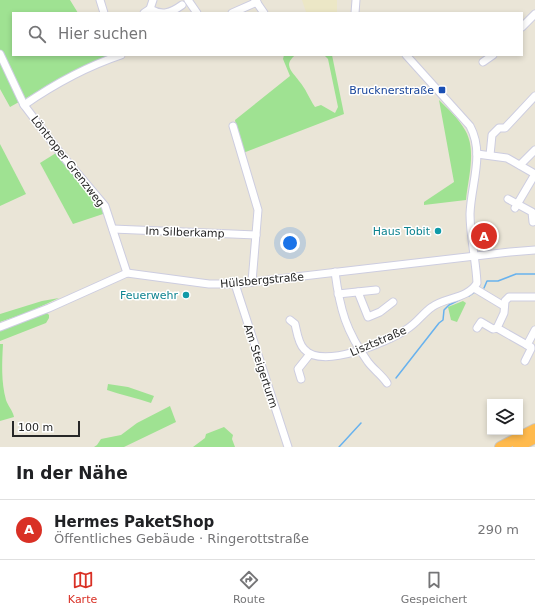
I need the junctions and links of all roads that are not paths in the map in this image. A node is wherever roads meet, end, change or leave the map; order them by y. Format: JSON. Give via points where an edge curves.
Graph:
{"nodes":[{"id":1,"x":100,"y":0,"type":"edge"},
{"id":2,"x":153,"y":0,"type":"edge"},
{"id":3,"x":188,"y":0,"type":"edge"},
{"id":4,"x":356,"y":0,"type":"edge"},
{"id":5,"x":256,"y":1,"type":"edge"},
{"id":6,"x":182,"y":5,"type":"dead end"},
{"id":7,"x":147,"y":11,"type":"edge"},
{"id":8,"x":104,"y":12,"type":"edge"},
{"id":9,"x":196,"y":12,"type":"edge"},
{"id":10,"x":234,"y":12,"type":"edge"},
{"id":11,"x":263,"y":12,"type":"edge"},
{"id":12,"x":355,"y":12,"type":"edge"},
{"id":13,"x":535,"y":14,"type":"edge"},
{"id":14,"x":523,"y":26,"type":"edge"},
{"id":15,"x":0,"y":54,"type":"edge"},
{"id":16,"x":119,"y":56,"type":"edge"},
{"id":17,"x":407,"y":56,"type":"edge"},
{"id":18,"x":492,"y":56,"type":"edge"},
{"id":19,"x":483,"y":62,"type":"dead end"},
{"id":20,"x":535,"y":96,"type":"edge"},
{"id":21,"x":24,"y":105,"type":"junction"},
{"id":22,"x":233,"y":126,"type":"dead end"},
{"id":23,"x":535,"y":150,"type":"edge"},
{"id":24,"x":477,"y":154,"type":"junction"},
{"id":25,"x":490,"y":155,"type":"junction"},
{"id":26,"x":520,"y":165,"type":"junction"},
{"id":27,"x":535,"y":174,"type":"edge"},
{"id":28,"x":508,"y":199,"type":"dead end"},
{"id":29,"x":516,"y":206,"type":"junction"},
{"id":30,"x":533,"y":222,"type":"dead end"},
{"id":31,"x":113,"y":229,"type":"junction"},
{"id":32,"x":256,"y":235,"type":"junction"},
{"id":33,"x":535,"y":250,"type":"edge"},
{"id":34,"x":475,"y":257,"type":"junction"},
{"id":35,"x":335,"y":272,"type":"junction"},
{"id":36,"x":127,"y":273,"type":"junction"},
{"id":37,"x":252,"y":282,"type":"junction"},
{"id":38,"x":235,"y":284,"type":"junction"},
{"id":39,"x":474,"y":288,"type":"junction"},
{"id":40,"x":376,"y":290,"type":"dead end"},
{"id":41,"x":358,"y":292,"type":"junction"},
{"id":42,"x":338,"y":294,"type":"junction"},
{"id":43,"x":535,"y":297,"type":"edge"},
{"id":44,"x":393,"y":302,"type":"dead end"},
{"id":45,"x":504,"y":306,"type":"junction"},
{"id":46,"x":290,"y":320,"type":"dead end"},
{"id":47,"x":480,"y":323,"type":"dead end"},
{"id":48,"x":0,"y":327,"type":"edge"},
{"id":49,"x":496,"y":328,"type":"junction"},
{"id":50,"x":535,"y":330,"type":"edge"},
{"id":51,"x":527,"y":345,"type":"junction"},
{"id":52,"x":360,"y":350,"type":"junction"},
{"id":53,"x":310,"y":354,"type":"junction"},
{"id":54,"x":525,"y":361,"type":"dead end"},
{"id":55,"x":301,"y":379,"type":"dead end"},
{"id":56,"x":387,"y":383,"type":"dead end"},
{"id":57,"x":535,"y":429,"type":"edge"},
{"id":58,"x":535,"y":438,"type":"edge"},
{"id":59,"x":288,"y":447,"type":"edge"},
{"id":60,"x":500,"y":447,"type":"edge"},
{"id":61,"x":518,"y":447,"type":"edge"}],
"edges":[{"from":1,"to":8,"type":"street"},
{"from":2,"to":7,"type":"street"},
{"from":3,"to":9,"type":"street"},
{"from":4,"to":12,"type":"street"},
{"from":5,"to":10,"type":"street"},
{"from":5,"to":11,"type":"street"},
{"from":6,"to":7,"type":"street","via":[[172,12]]},
{"from":13,"to":14,"type":"street"},
{"from":15,"to":21,"type":"street","name":"Löntroper Grenzweg"},
{"from":16,"to":21,"type":"street","via":[[87,69],[39,94]]},
{"from":17,"to":24,"type":"street","via":[[470,126]]},
{"from":18,"to":19,"type":"street"},
{"from":20,"to":25,"type":"street","via":[[504,128],[499,128],[492,135]]},
{"from":21,"to":31,"type":"street","name":"Löntroper Grenzweg","via":[[105,206]]},
{"from":22,"to":32,"type":"street","via":[[258,210]]},
{"from":23,"to":26,"type":"street"},
{"from":24,"to":25,"type":"street"},
{"from":24,"to":34,"type":"street","via":[[470,213]]},
{"from":25,"to":26,"type":"street","via":[[507,158]]},
{"from":26,"to":27,"type":"street"},
{"from":27,"to":29,"type":"street"},
{"from":28,"to":29,"type":"street"},
{"from":29,"to":30,"type":"street","via":[[532,212]]},
{"from":31,"to":32,"type":"street","name":"Im Silberkamp"},
{"from":31,"to":36,"type":"street","name":"Löntroper Grenzweg"},
{"from":32,"to":37,"type":"street"},
{"from":33,"to":34,"type":"street","name":"Hülsbergstraße"},
{"from":34,"to":35,"type":"street","name":"Hülsbergstraße"},
{"from":34,"to":39,"type":"street"},
{"from":35,"to":37,"type":"street","name":"Hülsbergstraße"},
{"from":35,"to":42,"type":"street"},
{"from":36,"to":38,"type":"street","name":"Hülsbergstraße","via":[[209,284]]},
{"from":36,"to":48,"type":"street"},
{"from":37,"to":38,"type":"street","name":"Hülsbergstraße"},
{"from":38,"to":59,"type":"street","name":"Am Steigerturm"},
{"from":39,"to":45,"type":"street"},
{"from":39,"to":52,"type":"street","name":"Lisztstraße","via":[[432,307],[408,329]]},
{"from":40,"to":41,"type":"street"},
{"from":41,"to":42,"type":"street"},
{"from":41,"to":44,"type":"street","via":[[368,317]]},
{"from":42,"to":52,"type":"street","via":[[345,323]]},
{"from":43,"to":45,"type":"street","via":[[509,297]]},
{"from":45,"to":49,"type":"street","via":[[504,313]]},
{"from":46,"to":53,"type":"street","via":[[295,324],[304,350]]},
{"from":47,"to":49,"type":"street"},
{"from":49,"to":51,"type":"street"},
{"from":50,"to":51,"type":"street"},
{"from":51,"to":54,"type":"street","via":[[531,349]]},
{"from":52,"to":53,"type":"street","name":"Lisztstraße","via":[[329,357]]},
{"from":52,"to":56,"type":"street"},
{"from":53,"to":55,"type":"street","via":[[298,369]]},
{"from":57,"to":60,"type":"highway"},
{"from":58,"to":61,"type":"highway"}]}
